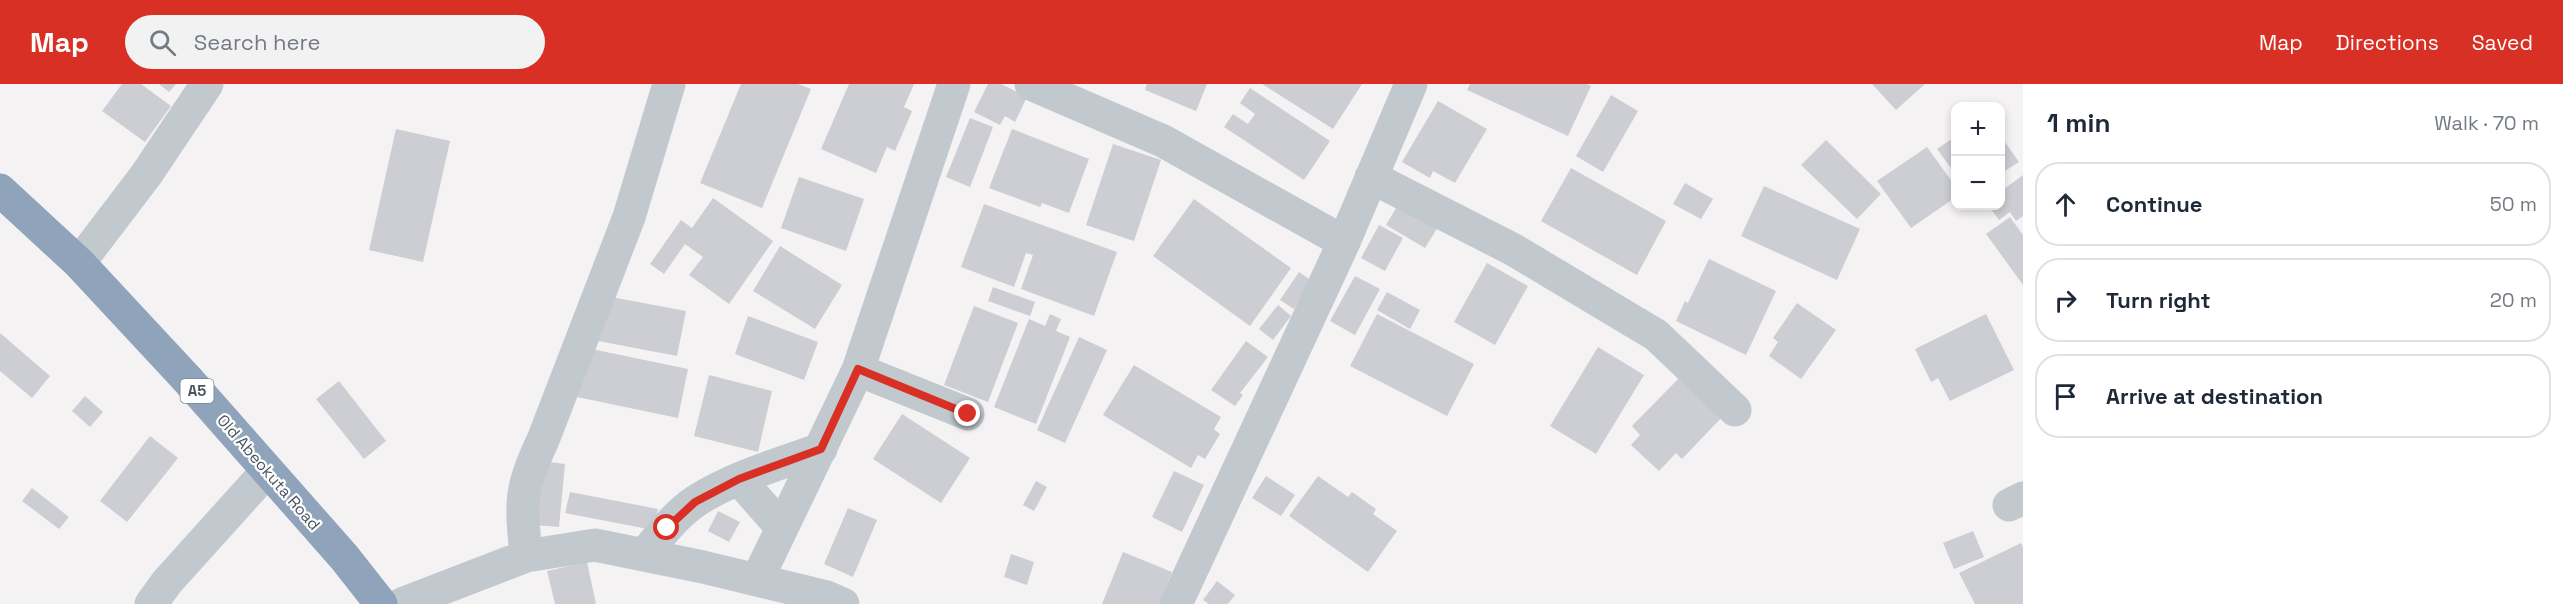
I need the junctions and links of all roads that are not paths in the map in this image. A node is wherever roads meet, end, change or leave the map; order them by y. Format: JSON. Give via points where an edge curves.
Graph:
{"nodes":[{"id":1,"x":207,"y":84,"type":"edge"},
{"id":2,"x":669,"y":84,"type":"edge"},
{"id":3,"x":954,"y":84,"type":"edge"},
{"id":4,"x":1031,"y":84,"type":"edge"},
{"id":5,"x":1411,"y":84,"type":"edge"},
{"id":6,"x":1371,"y":177,"type":"junction"},
{"id":7,"x":0,"y":190,"type":"edge"},
{"id":8,"x":1344,"y":242,"type":"junction"},
{"id":9,"x":80,"y":262,"type":"junction"},
{"id":10,"x":858,"y":369,"type":"junction"},
{"id":11,"x":1735,"y":410,"type":"dead end"},
{"id":12,"x":968,"y":414,"type":"dead end"},
{"id":13,"x":821,"y":449,"type":"junction"},
{"id":14,"x":267,"y":471,"type":"junction"},
{"id":15,"x":739,"y":479,"type":"junction"},
{"id":16,"x":782,"y":528,"type":"junction"},
{"id":17,"x":644,"y":555,"type":"junction"},
{"id":18,"x":526,"y":556,"type":"junction"},
{"id":19,"x":757,"y":580,"type":"junction"},
{"id":20,"x":150,"y":604,"type":"edge"},
{"id":21,"x":381,"y":604,"type":"edge"},
{"id":22,"x":402,"y":604,"type":"edge"},
{"id":23,"x":843,"y":604,"type":"edge"},
{"id":24,"x":1176,"y":604,"type":"edge"}],
"edges":[{"from":1,"to":9,"type":"street","via":[[146,175]]},
{"from":2,"to":18,"type":"street","via":[[629,217],[527,472],[521,501]]},
{"from":3,"to":10,"type":"street"},
{"from":4,"to":8,"type":"street","via":[[1163,141]]},
{"from":5,"to":6,"type":"street"},
{"from":6,"to":8,"type":"street"},
{"from":6,"to":11,"type":"street","via":[[1514,250],[1656,335]]},
{"from":7,"to":9,"type":"highway","name":"Old Abeokuta Road","number":"A5"},
{"from":8,"to":24,"type":"street"},
{"from":9,"to":14,"type":"highway","name":"Old Abeokuta Road","number":"A5"},
{"from":10,"to":12,"type":"street"},
{"from":10,"to":13,"type":"street"},
{"from":13,"to":15,"type":"street"},
{"from":13,"to":16,"type":"street"},
{"from":14,"to":20,"type":"street"},
{"from":14,"to":21,"type":"highway","name":"Old Abeokuta Road","number":"A5"},
{"from":15,"to":16,"type":"street"},
{"from":15,"to":17,"type":"street","via":[[695,502]]},
{"from":16,"to":19,"type":"street"},
{"from":17,"to":18,"type":"street","via":[[595,545]]},
{"from":17,"to":19,"type":"street"},
{"from":18,"to":22,"type":"street"},
{"from":19,"to":23,"type":"street"}]}
